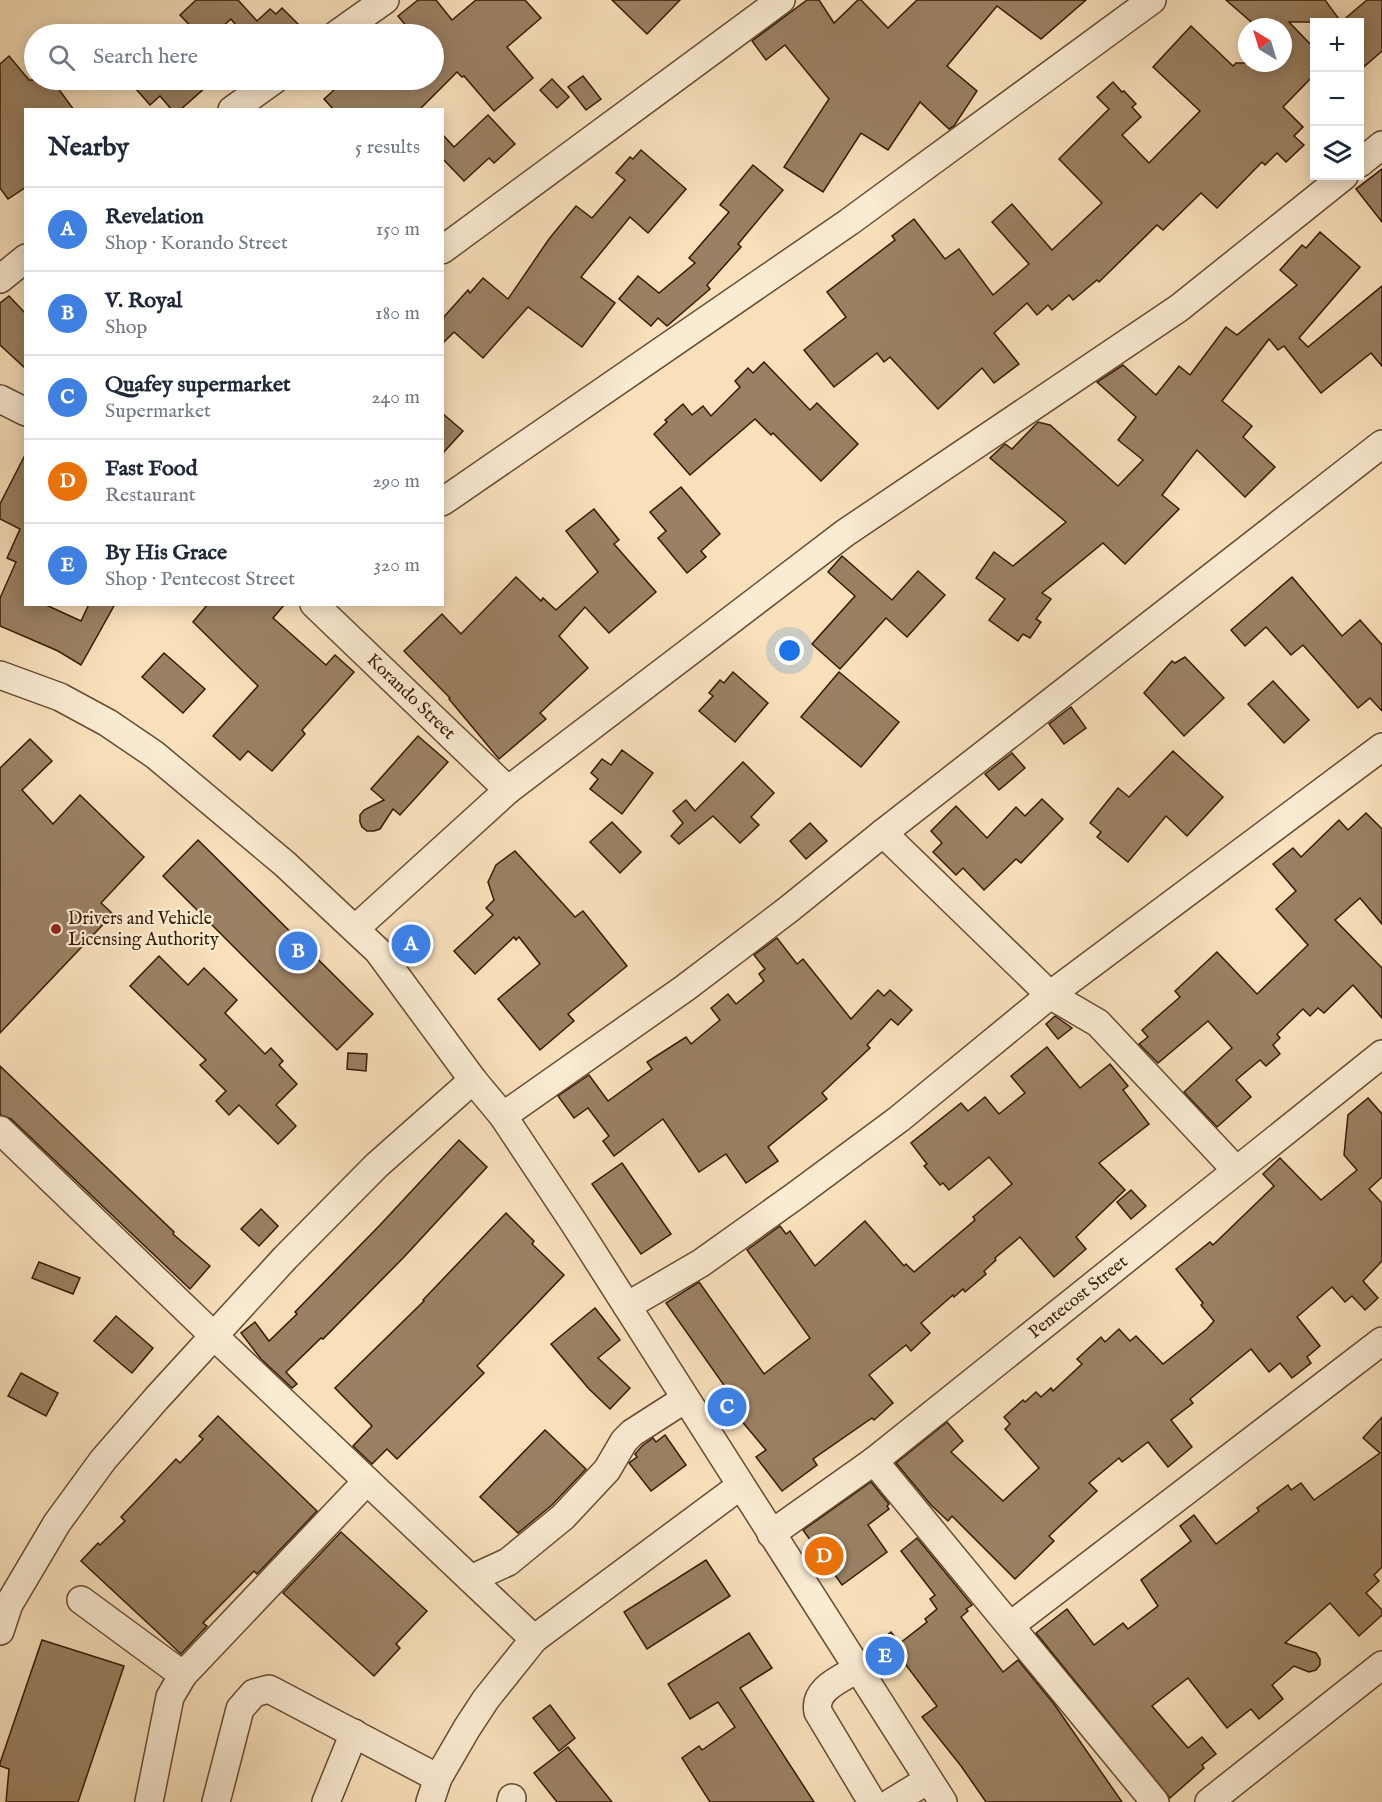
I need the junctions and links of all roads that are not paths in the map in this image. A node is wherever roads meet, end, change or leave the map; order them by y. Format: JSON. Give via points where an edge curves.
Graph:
{"nodes":[{"id":1,"x":385,"y":0,"type":"edge"},
{"id":2,"x":781,"y":0,"type":"edge"},
{"id":3,"x":1152,"y":0,"type":"edge"},
{"id":4,"x":351,"y":24,"type":"edge"},
{"id":5,"x":260,"y":90,"type":"edge"},
{"id":6,"x":235,"y":108,"type":"edge"},
{"id":7,"x":1382,"y":145,"type":"edge"},
{"id":8,"x":1364,"y":159,"type":"edge"},
{"id":9,"x":1339,"y":180,"type":"edge"},
{"id":10,"x":444,"y":249,"type":"edge"},
{"id":11,"x":24,"y":260,"type":"edge"},
{"id":12,"x":0,"y":279,"type":"edge"},
{"id":13,"x":0,"y":399,"type":"edge"},
{"id":14,"x":24,"y":411,"type":"edge"},
{"id":15,"x":1382,"y":444,"type":"edge"},
{"id":16,"x":444,"y":501,"type":"edge"},
{"id":17,"x":316,"y":606,"type":"edge"},
{"id":18,"x":0,"y":675,"type":"edge"},
{"id":19,"x":1382,"y":747,"type":"edge"},
{"id":20,"x":508,"y":790,"type":"junction"},
{"id":21,"x":884,"y":833,"type":"junction"},
{"id":22,"x":356,"y":928,"type":"junction"},
{"id":23,"x":1050,"y":995,"type":"junction"},
{"id":24,"x":1382,"y":1054,"type":"edge"},
{"id":25,"x":473,"y":1080,"type":"junction"},
{"id":26,"x":503,"y":1116,"type":"junction"},
{"id":27,"x":0,"y":1130,"type":"edge"},
{"id":28,"x":1236,"y":1170,"type":"junction"},
{"id":29,"x":627,"y":1306,"type":"junction"},
{"id":30,"x":214,"y":1336,"type":"junction"},
{"id":31,"x":1382,"y":1341,"type":"edge"},
{"id":32,"x":685,"y":1399,"type":"junction"},
{"id":33,"x":874,"y":1461,"type":"junction"},
{"id":34,"x":367,"y":1481,"type":"junction"},
{"id":35,"x":740,"y":1486,"type":"junction"},
{"id":36,"x":771,"y":1533,"type":"junction"},
{"id":37,"x":471,"y":1579,"type":"junction"},
{"id":38,"x":81,"y":1600,"type":"dead end"},
{"id":39,"x":1011,"y":1625,"type":"junction"},
{"id":40,"x":0,"y":1631,"type":"edge"},
{"id":41,"x":534,"y":1639,"type":"junction"},
{"id":42,"x":1382,"y":1665,"type":"edge"},
{"id":43,"x":858,"y":1669,"type":"junction"},
{"id":44,"x":183,"y":1676,"type":"junction"},
{"id":45,"x":354,"y":1733,"type":"junction"},
{"id":46,"x":928,"y":1780,"type":"junction"},
{"id":47,"x":434,"y":1790,"type":"edge"},
{"id":48,"x":150,"y":1802,"type":"edge"},
{"id":49,"x":216,"y":1802,"type":"edge"},
{"id":50,"x":326,"y":1802,"type":"edge"},
{"id":51,"x":872,"y":1802,"type":"edge"},
{"id":52,"x":892,"y":1802,"type":"edge"},
{"id":53,"x":943,"y":1802,"type":"edge"},
{"id":54,"x":1155,"y":1802,"type":"edge"},
{"id":55,"x":1209,"y":1802,"type":"edge"}],
"edges":[{"from":1,"to":4,"type":"street"},
{"from":2,"to":10,"type":"street"},
{"from":3,"to":16,"type":"street","via":[[849,222]]},
{"from":5,"to":6,"type":"street"},
{"from":7,"to":8,"type":"street"},
{"from":9,"to":20,"type":"street","via":[[1179,308],[845,533]]},
{"from":11,"to":12,"type":"street"},
{"from":13,"to":14,"type":"street"},
{"from":15,"to":21,"type":"street"},
{"from":17,"to":20,"type":"street","name":"Korando Street"},
{"from":18,"to":22,"type":"street","via":[[60,697],[155,755]]},
{"from":19,"to":23,"type":"street"},
{"from":20,"to":22,"type":"street"},
{"from":21,"to":23,"type":"street"},
{"from":21,"to":26,"type":"street","via":[[685,988]]},
{"from":22,"to":25,"type":"street","via":[[378,951]]},
{"from":23,"to":28,"type":"street","via":[[1098,1023]]},
{"from":23,"to":29,"type":"street","via":[[899,1119],[795,1197],[701,1263]]},
{"from":24,"to":28,"type":"street","name":"Pentecost Street"},
{"from":25,"to":26,"type":"street"},
{"from":25,"to":30,"type":"street","via":[[377,1165]]},
{"from":26,"to":29,"type":"street"},
{"from":27,"to":30,"type":"street"},
{"from":28,"to":33,"type":"street","name":"Pentecost Street"},
{"from":29,"to":32,"type":"street"},
{"from":30,"to":34,"type":"street"},
{"from":30,"to":40,"type":"street","via":[[104,1460],[57,1523],[9,1604]]},
{"from":31,"to":39,"type":"street"},
{"from":32,"to":35,"type":"street"},
{"from":32,"to":37,"type":"street","via":[[632,1433],[607,1470],[563,1517],[508,1562]]},
{"from":33,"to":36,"type":"street","name":"Pentecost Street"},
{"from":33,"to":39,"type":"street"},
{"from":34,"to":37,"type":"street"},
{"from":34,"to":44,"type":"street"},
{"from":35,"to":36,"type":"street"},
{"from":35,"to":41,"type":"street"},
{"from":36,"to":43,"type":"street"},
{"from":37,"to":41,"type":"street"},
{"from":38,"to":44,"type":"street"},
{"from":39,"to":54,"type":"street"},
{"from":41,"to":47,"type":"street","via":[[486,1699]]},
{"from":42,"to":55,"type":"street"},
{"from":43,"to":46,"type":"street"},
{"from":43,"to":51,"type":"street","via":[[825,1690],[816,1704]]},
{"from":44,"to":48,"type":"street","via":[[170,1697]]},
{"from":45,"to":47,"type":"street"},
{"from":45,"to":49,"type":"street","via":[[269,1689],[254,1693],[240,1709]]},
{"from":45,"to":50,"type":"street"},
{"from":46,"to":52,"type":"street"},
{"from":46,"to":53,"type":"street"}]}
